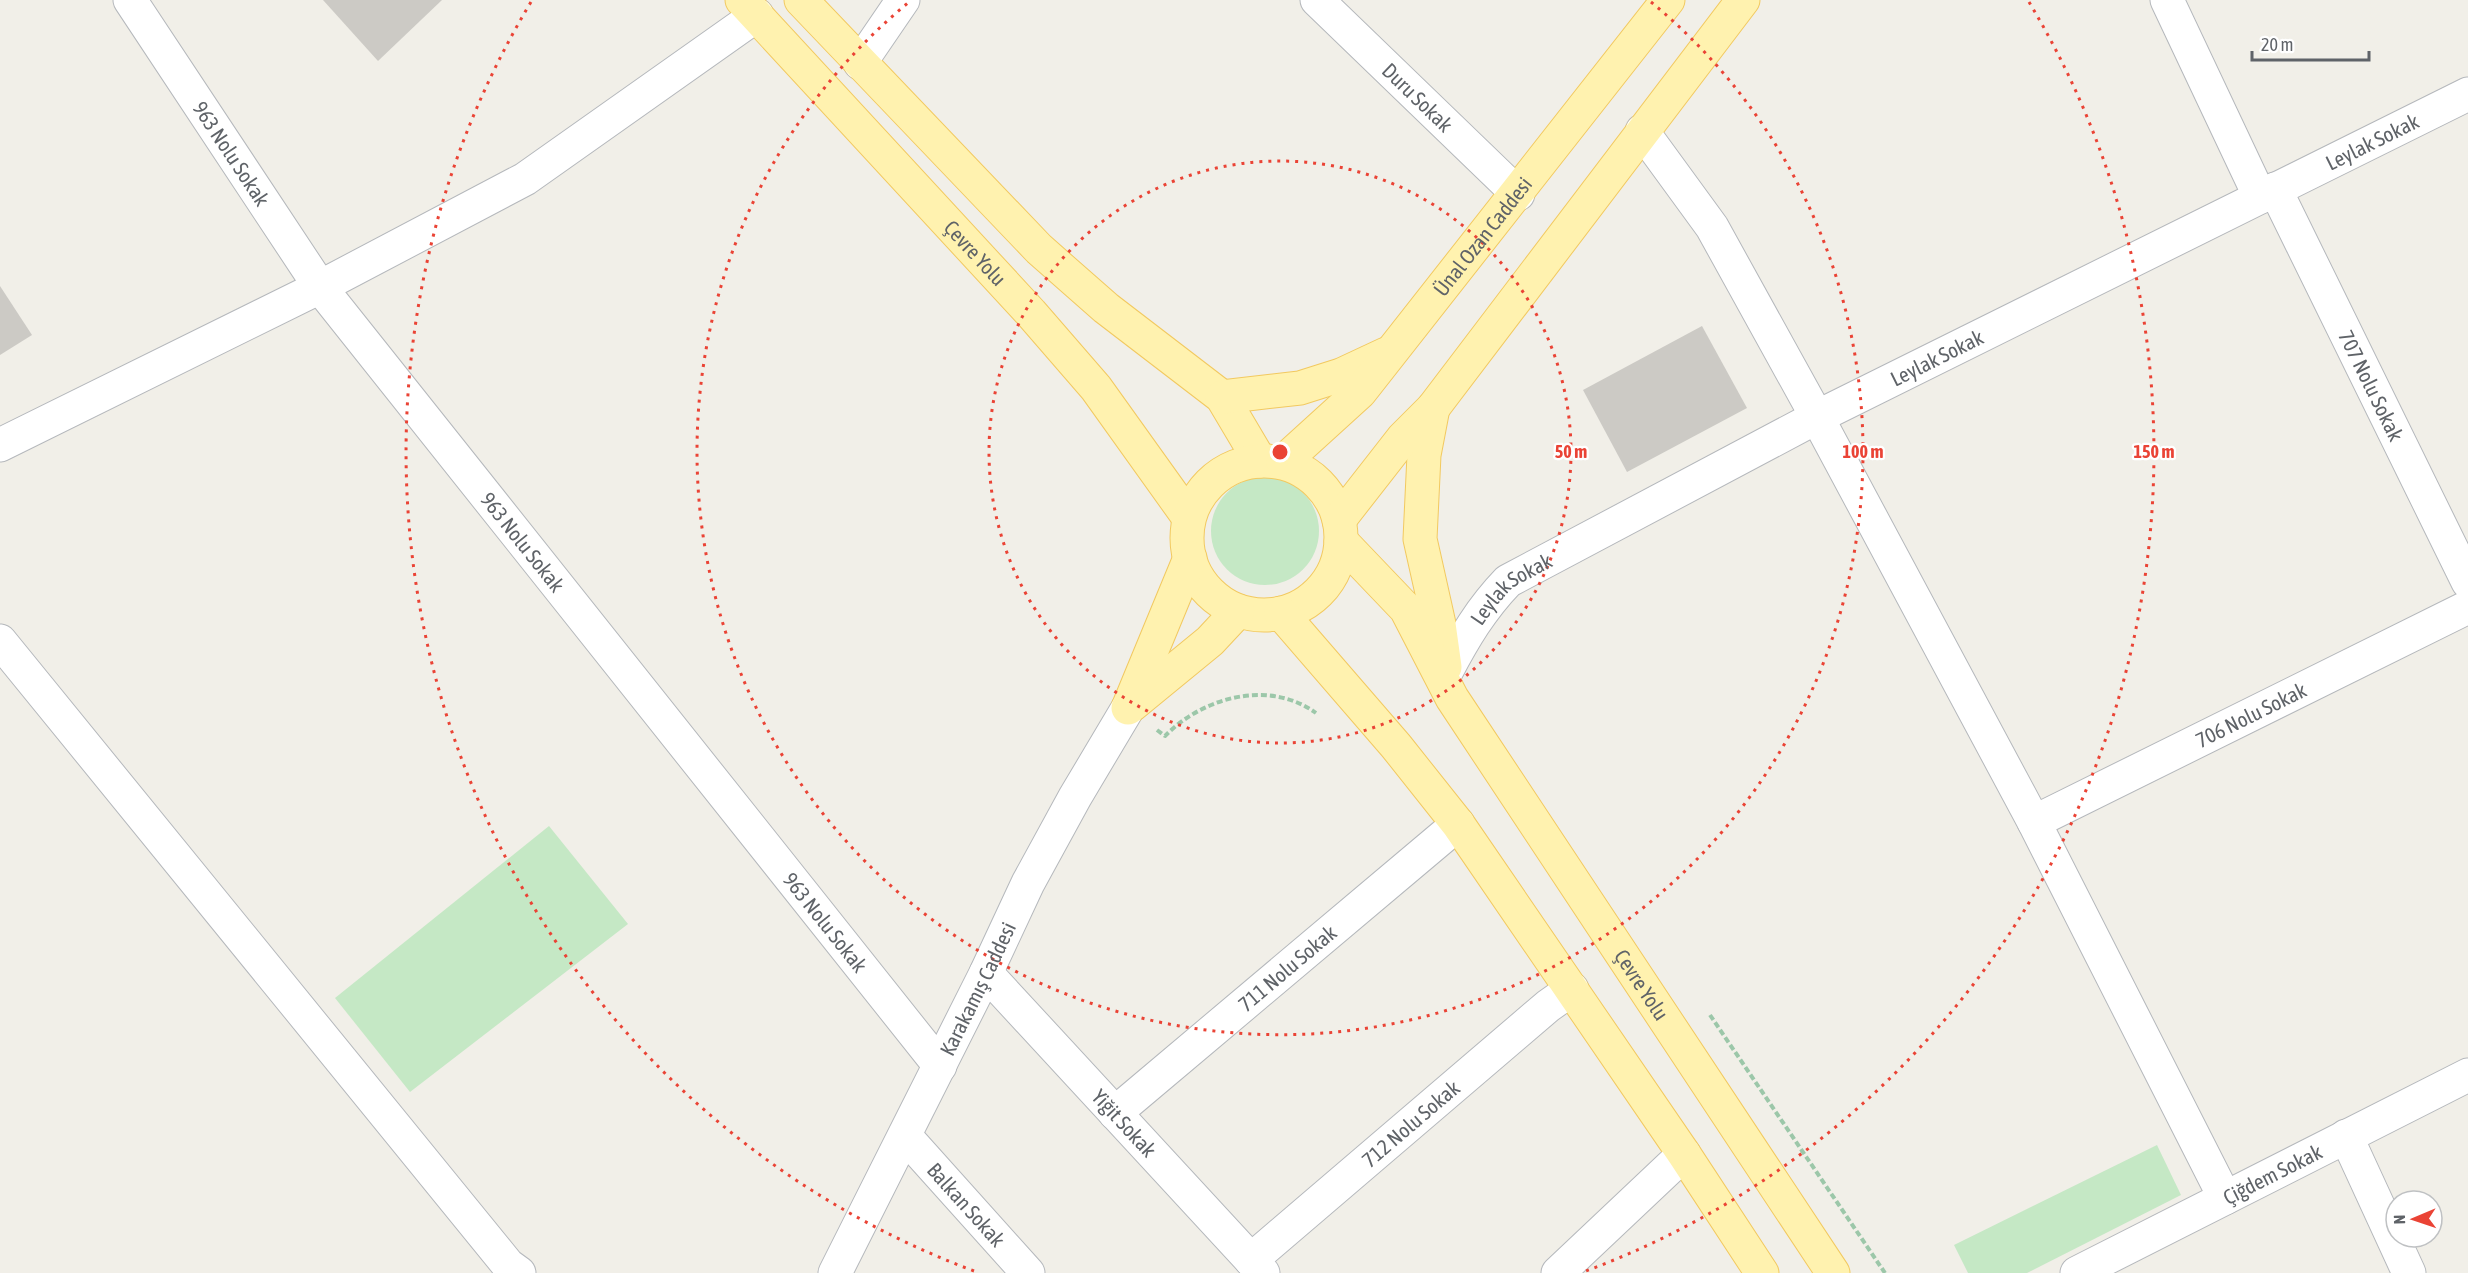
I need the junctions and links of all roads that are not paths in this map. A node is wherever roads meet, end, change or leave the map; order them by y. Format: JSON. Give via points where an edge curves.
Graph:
{"nodes":[{"id":1,"x":130,"y":0,"type":"edge"},
{"id":2,"x":801,"y":0,"type":"edge"},
{"id":3,"x":903,"y":0,"type":"edge"},
{"id":4,"x":1317,"y":0,"type":"edge"},
{"id":5,"x":1743,"y":0,"type":"edge"},
{"id":6,"x":2167,"y":0,"type":"edge"},
{"id":7,"x":1662,"y":2,"type":"edge"},
{"id":8,"x":750,"y":8,"type":"edge"},
{"id":9,"x":860,"y":63,"type":"junction"},
{"id":10,"x":2468,"y":94,"type":"edge"},
{"id":11,"x":1642,"y":131,"type":"junction"},
{"id":12,"x":2268,"y":193,"type":"junction"},
{"id":13,"x":1518,"y":194,"type":"junction"},
{"id":14,"x":320,"y":287,"type":"junction"},
{"id":15,"x":1390,"y":352,"type":"junction"},
{"id":16,"x":1222,"y":397,"type":"junction"},
{"id":17,"x":1433,"y":408,"type":"junction"},
{"id":18,"x":1817,"y":417,"type":"junction"},
{"id":19,"x":0,"y":445,"type":"edge"},
{"id":20,"x":1272,"y":461,"type":"junction"},
{"id":21,"x":1190,"y":518,"type":"junction"},
{"id":22,"x":1340,"y":531,"type":"junction"},
{"id":23,"x":1190,"y":558,"type":"junction"},
{"id":24,"x":2468,"y":582,"type":"edge"},
{"id":25,"x":2468,"y":607,"type":"edge"},
{"id":26,"x":1238,"y":611,"type":"junction"},
{"id":27,"x":1281,"y":614,"type":"junction"},
{"id":28,"x":0,"y":641,"type":"edge"},
{"id":29,"x":1449,"y":685,"type":"junction"},
{"id":30,"x":1128,"y":708,"type":"junction"},
{"id":31,"x":2034,"y":822,"type":"junction"},
{"id":32,"x":1458,"y":824,"type":"junction"},
{"id":33,"x":986,"y":973,"type":"junction"},
{"id":34,"x":1572,"y":989,"type":"junction"},
{"id":35,"x":940,"y":1066,"type":"junction"},
{"id":36,"x":2468,"y":1075,"type":"edge"},
{"id":37,"x":1115,"y":1113,"type":"junction"},
{"id":38,"x":905,"y":1136,"type":"junction"},
{"id":39,"x":2346,"y":1136,"type":"junction"},
{"id":40,"x":1684,"y":1154,"type":"junction"},
{"id":41,"x":2225,"y":1198,"type":"junction"},
{"id":42,"x":1257,"y":1267,"type":"edge"},
{"id":43,"x":836,"y":1272,"type":"edge"},
{"id":44,"x":519,"y":1273,"type":"edge"},
{"id":45,"x":1028,"y":1273,"type":"edge"},
{"id":46,"x":1558,"y":1273,"type":"edge"},
{"id":47,"x":1762,"y":1273,"type":"edge"},
{"id":48,"x":1833,"y":1273,"type":"edge"},
{"id":49,"x":2077,"y":1273,"type":"edge"},
{"id":50,"x":2409,"y":1273,"type":"edge"}],
"edges":[{"from":1,"to":14,"type":"street","name":"963 Nolu Sokak"},
{"from":2,"to":9,"type":"main road"},
{"from":3,"to":9,"type":"street"},
{"from":4,"to":13,"type":"street","name":"Duru Sokak"},
{"from":5,"to":11,"type":"main road"},
{"from":6,"to":12,"type":"street","name":"707 Nolu Sokak"},
{"from":7,"to":13,"type":"main road","name":"Ünal Ozan Caddesi"},
{"from":8,"to":14,"type":"street","via":[[525,179]]},
{"from":8,"to":21,"type":"main road","name":"Çevre Yolu","via":[[1031,312],[1095,388]]},
{"from":9,"to":16,"type":"main road","via":[[1039,249],[1106,308]]},
{"from":10,"to":12,"type":"street","name":"Leylak Sokak"},
{"from":11,"to":17,"type":"main road"},
{"from":11,"to":18,"type":"street","via":[[1712,227]]},
{"from":12,"to":18,"type":"street","name":"Leylak Sokak"},
{"from":12,"to":24,"type":"street","name":"707 Nolu Sokak"},
{"from":13,"to":15,"type":"main road","name":"Ünal Ozan Caddesi"},
{"from":14,"to":19,"type":"street"},
{"from":14,"to":35,"type":"street","name":"963 Nolu Sokak"},
{"from":15,"to":16,"type":"main road","via":[[1341,375],[1300,388]]},
{"from":15,"to":20,"type":"main road","name":"Ünal Ozan Caddesi","via":[[1360,392]]},
{"from":16,"to":20,"type":"main road"},
{"from":17,"to":22,"type":"main road","via":[[1403,438]]},
{"from":17,"to":29,"type":"main road","via":[[1424,455],[1420,539]]},
{"from":18,"to":29,"type":"street","name":"Leylak Sokak","via":[[1508,581],[1468,630]]},
{"from":18,"to":31,"type":"street"},
{"from":20,"to":21,"type":"main road","via":[[1236,465],[1215,478],[1199,496]]},
{"from":20,"to":22,"type":"main road","via":[[1303,471],[1320,484],[1332,501]]},
{"from":21,"to":23,"type":"main road"},
{"from":22,"to":27,"type":"main road","via":[[1337,561],[1325,585],[1306,603]]},
{"from":22,"to":29,"type":"main road","name":"Çevre Yolu","via":[[1406,609]]},
{"from":23,"to":26,"type":"main road","via":[[1199,580],[1216,599]]},
{"from":23,"to":30,"type":"main road"},
{"from":25,"to":31,"type":"street","name":"706 Nolu Sokak"},
{"from":26,"to":27,"type":"main road"},
{"from":26,"to":30,"type":"main road","via":[[1210,641]]},
{"from":27,"to":32,"type":"main road"},
{"from":28,"to":44,"type":"street","via":[[508,1265]]},
{"from":29,"to":48,"type":"main road","name":"Çevre Yolu"},
{"from":30,"to":33,"type":"street","name":"Karakamış Caddesi","via":[[1028,883]]},
{"from":31,"to":41,"type":"street"},
{"from":32,"to":34,"type":"main road"},
{"from":32,"to":37,"type":"street","name":"711 Nolu Sokak"},
{"from":33,"to":35,"type":"street","name":"Karakamış Caddesi"},
{"from":33,"to":37,"type":"street","name":"Yiğit Sokak"},
{"from":34,"to":40,"type":"main road"},
{"from":34,"to":42,"type":"street","name":"712 Nolu Sokak","via":[[1548,1006]]},
{"from":35,"to":38,"type":"street","name":"Karakamış Caddesi"},
{"from":36,"to":39,"type":"street","name":"Çiğdem Sokak"},
{"from":37,"to":42,"type":"street","name":"Yiğit Sokak"},
{"from":38,"to":43,"type":"street","name":"Karakamış Caddesi"},
{"from":38,"to":45,"type":"street","name":"Balkan Sokak"},
{"from":39,"to":41,"type":"street","name":"Çiğdem Sokak"},
{"from":39,"to":50,"type":"street"},
{"from":40,"to":46,"type":"street"},
{"from":40,"to":47,"type":"main road"},
{"from":41,"to":49,"type":"street","name":"Çiğdem Sokak"}]}
